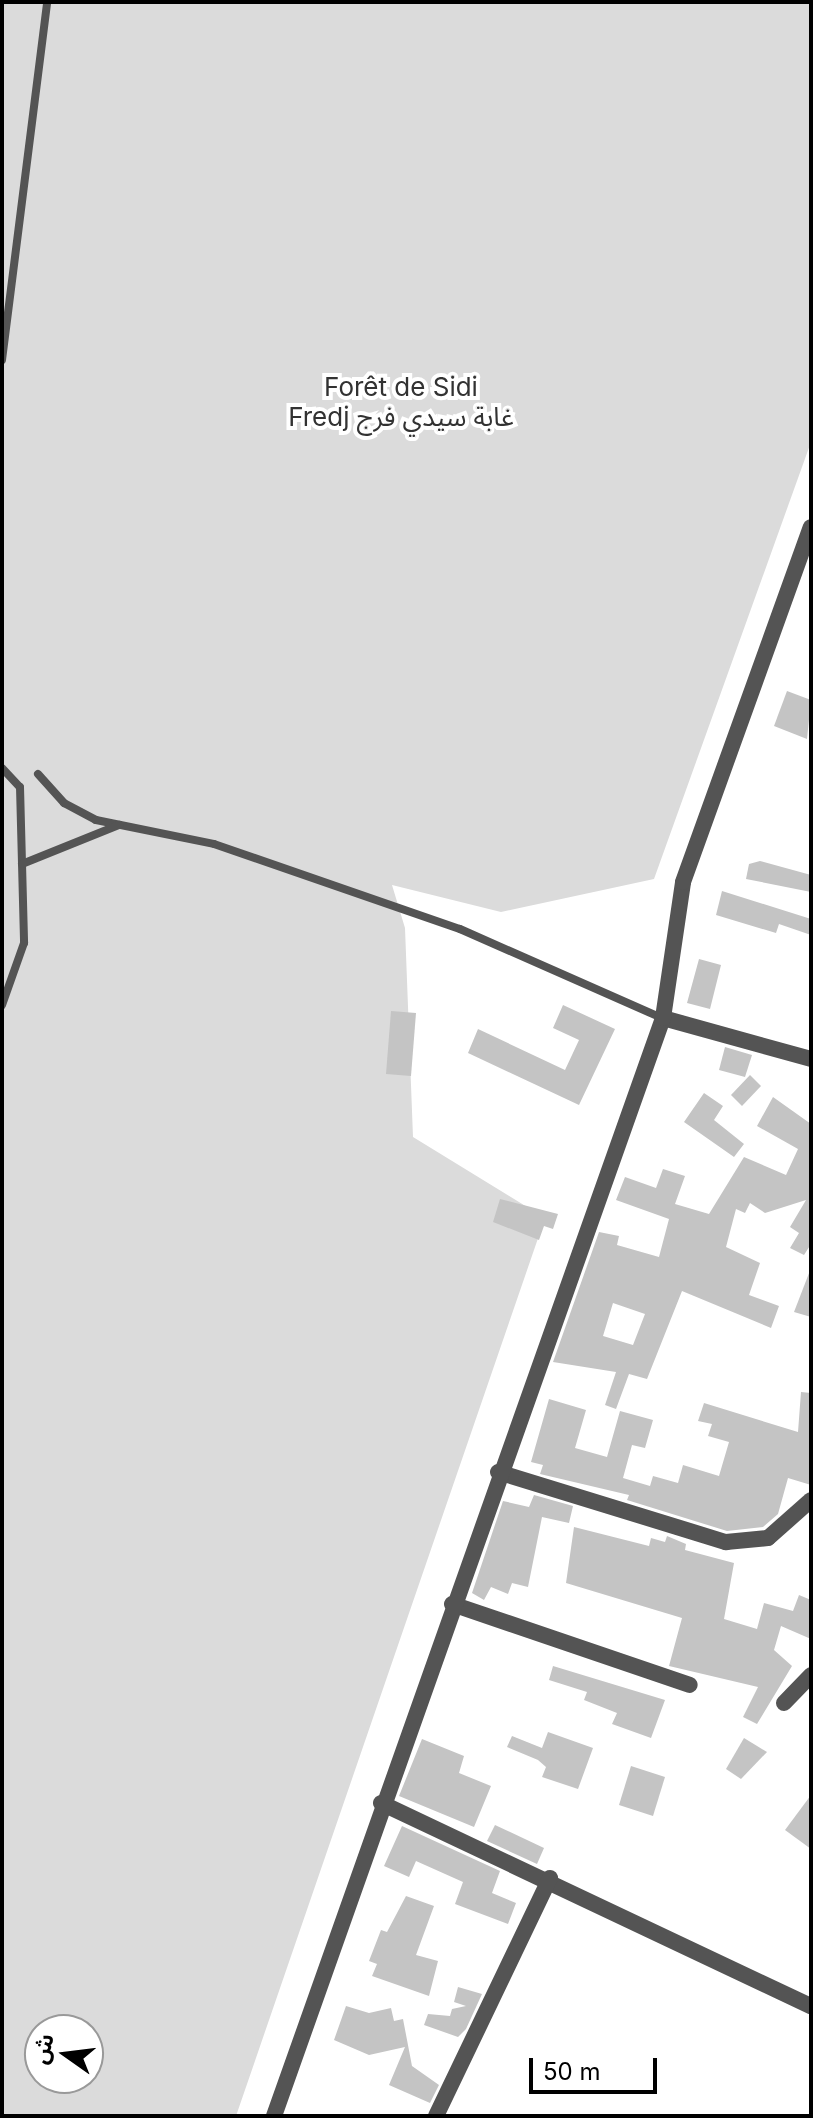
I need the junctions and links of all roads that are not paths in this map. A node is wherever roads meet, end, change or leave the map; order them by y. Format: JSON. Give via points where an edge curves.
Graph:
{"nodes":[{"id":1,"x":47,"y":2,"type":"edge"},
{"id":2,"x":2,"y":360,"type":"edge"},
{"id":3,"x":811,"y":527,"type":"edge"},
{"id":4,"x":2,"y":768,"type":"edge"},
{"id":5,"x":38,"y":774,"type":"dead end"},
{"id":6,"x":119,"y":825,"type":"junction"},
{"id":7,"x":22,"y":864,"type":"junction"},
{"id":8,"x":2,"y":1005,"type":"edge"},
{"id":9,"x":663,"y":1018,"type":"junction"},
{"id":10,"x":811,"y":1059,"type":"edge"},
{"id":11,"x":498,"y":1472,"type":"junction"},
{"id":12,"x":811,"y":1500,"type":"edge"},
{"id":13,"x":452,"y":1604,"type":"junction"},
{"id":14,"x":811,"y":1675,"type":"edge"},
{"id":15,"x":690,"y":1685,"type":"dead end"},
{"id":16,"x":784,"y":1703,"type":"dead end"},
{"id":17,"x":381,"y":1803,"type":"junction"},
{"id":18,"x":550,"y":1878,"type":"junction"},
{"id":19,"x":811,"y":2006,"type":"edge"},
{"id":20,"x":274,"y":2116,"type":"edge"},
{"id":21,"x":436,"y":2116,"type":"edge"}],
"edges":[{"from":1,"to":2,"type":"lane"},
{"from":3,"to":9,"type":"street","via":[[687,869]]},
{"from":4,"to":7,"type":"lane","via":[[20,787]]},
{"from":5,"to":6,"type":"lane","via":[[72,809]]},
{"from":6,"to":7,"type":"lane"},
{"from":6,"to":9,"type":"lane","via":[[214,844],[460,929]]},
{"from":7,"to":8,"type":"lane","via":[[24,943]]},
{"from":9,"to":10,"type":"street"},
{"from":9,"to":11,"type":"street"},
{"from":11,"to":12,"type":"street","via":[[726,1542],[768,1538]]},
{"from":11,"to":13,"type":"street"},
{"from":13,"to":15,"type":"street"},
{"from":13,"to":17,"type":"street"},
{"from":14,"to":16,"type":"street"},
{"from":17,"to":18,"type":"street"},
{"from":17,"to":20,"type":"street"},
{"from":18,"to":19,"type":"street"},
{"from":18,"to":21,"type":"street"}]}
